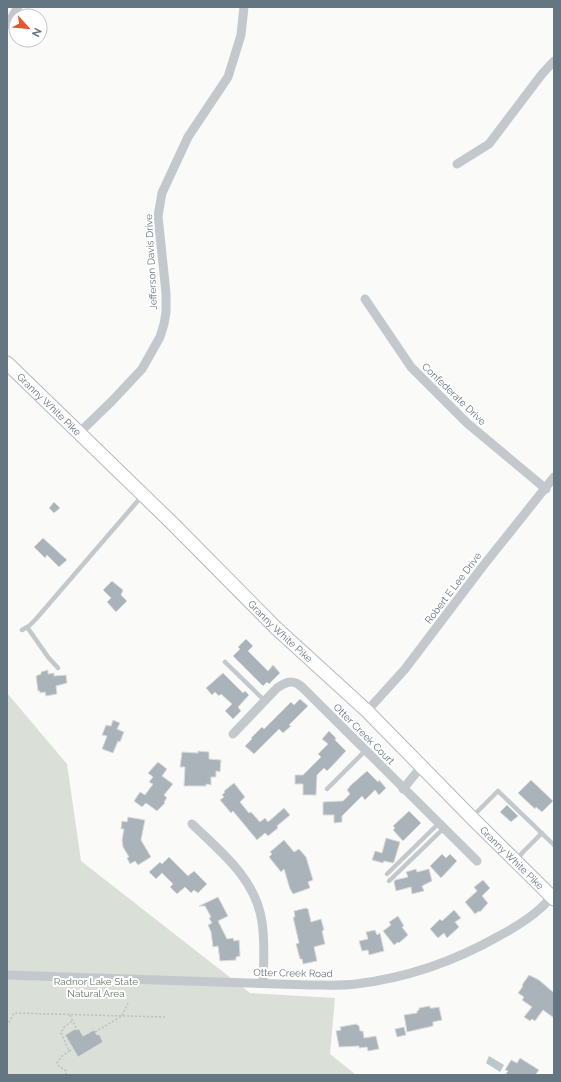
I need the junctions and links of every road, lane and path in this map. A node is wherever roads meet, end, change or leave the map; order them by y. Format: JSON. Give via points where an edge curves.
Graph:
{"nodes":[{"id":1,"x":18,"y":7,"type":"edge"},
{"id":2,"x":244,"y":7,"type":"edge"},
{"id":3,"x":7,"y":25,"type":"edge"},
{"id":4,"x":554,"y":61,"type":"edge"},
{"id":5,"x":457,"y":164,"type":"dead end"},
{"id":6,"x":365,"y":299,"type":"dead end"},
{"id":7,"x":7,"y":363,"type":"edge"},
{"id":8,"x":79,"y":433,"type":"junction"},
{"id":9,"x":554,"y":477,"type":"edge"},
{"id":10,"x":546,"y":489,"type":"junction"},
{"id":11,"x":143,"y":495,"type":"junction"},
{"id":12,"x":27,"y":627,"type":"junction"},
{"id":13,"x":22,"y":630,"type":"dead end"},
{"id":14,"x":225,"y":662,"type":"dead end"},
{"id":15,"x":58,"y":668,"type":"dead end"},
{"id":16,"x":265,"y":701,"type":"junction"},
{"id":17,"x":367,"y":711,"type":"junction"},
{"id":18,"x":233,"y":734,"type":"dead end"},
{"id":19,"x":366,"y":751,"type":"junction"},
{"id":20,"x":421,"y":768,"type":"junction"},
{"id":21,"x":327,"y":789,"type":"dead end"},
{"id":22,"x":403,"y":789,"type":"junction"},
{"id":23,"x":472,"y":818,"type":"junction"},
{"id":24,"x":192,"y":824,"type":"dead end"},
{"id":25,"x":441,"y":826,"type":"junction"},
{"id":26,"x":542,"y":833,"type":"junction"},
{"id":27,"x":554,"y":845,"type":"edge"},
{"id":28,"x":412,"y":851,"type":"junction"},
{"id":29,"x":416,"y":855,"type":"junction"},
{"id":30,"x":477,"y":861,"type":"dead end"},
{"id":31,"x":516,"y":862,"type":"junction"},
{"id":32,"x":387,"y":874,"type":"dead end"},
{"id":33,"x":389,"y":881,"type":"dead end"},
{"id":34,"x":553,"y":896,"type":"edge"},
{"id":35,"x":7,"y":975,"type":"edge"},
{"id":36,"x":263,"y":984,"type":"junction"},
{"id":37,"x":128,"y":1003,"type":"dead end"},
{"id":38,"x":69,"y":1015,"type":"junction"},
{"id":39,"x":122,"y":1016,"type":"junction"},
{"id":40,"x":165,"y":1017,"type":"dead end"},
{"id":41,"x":72,"y":1021,"type":"junction"},
{"id":42,"x":7,"y":1026,"type":"edge"},
{"id":43,"x":77,"y":1030,"type":"dead end"},
{"id":44,"x":95,"y":1032,"type":"dead end"},
{"id":45,"x":66,"y":1075,"type":"edge"}],
"edges":[{"from":1,"to":3,"type":"street"},
{"from":2,"to":8,"type":"street","name":"Jefferson Davis Drive","via":[[241,35],[228,77],[188,137],[162,193],[158,216],[166,312],[160,337],[142,369]]},
{"from":4,"to":5,"type":"street","via":[[489,144]]},
{"from":6,"to":10,"type":"street","name":"Confederate Drive","via":[[411,367],[467,424]]},
{"from":7,"to":8,"type":"main road","name":"Granny White Pike"},
{"from":8,"to":11,"type":"main road","name":"Granny White Pike"},
{"from":9,"to":10,"type":"street","name":"Robert E Lee Drive"},
{"from":10,"to":17,"type":"street","name":"Robert E Lee Drive","via":[[483,566],[405,669]]},
{"from":11,"to":12,"type":"lane"},
{"from":11,"to":17,"type":"main road","name":"Granny White Pike","via":[[276,628]]},
{"from":12,"to":13,"type":"lane"},
{"from":12,"to":15,"type":"lane"},
{"from":14,"to":16,"type":"lane"},
{"from":16,"to":18,"type":"street","name":"Otter Creek Court"},
{"from":16,"to":19,"type":"street","name":"Otter Creek Court","via":[[282,685],[290,681],[295,682]]},
{"from":17,"to":20,"type":"main road","name":"Granny White Pike"},
{"from":19,"to":21,"type":"lane"},
{"from":19,"to":22,"type":"street","name":"Otter Creek Court"},
{"from":20,"to":22,"type":"street"},
{"from":20,"to":23,"type":"main road","name":"Granny White Pike"},
{"from":22,"to":25,"type":"street","name":"Otter Creek Court"},
{"from":23,"to":26,"type":"lane","via":[[498,791]]},
{"from":23,"to":31,"type":"main road","name":"Granny White Pike"},
{"from":24,"to":36,"type":"street","via":[[235,866],[256,898],[263,930]]},
{"from":25,"to":28,"type":"lane"},
{"from":25,"to":29,"type":"lane"},
{"from":25,"to":30,"type":"street","name":"Otter Creek Court"},
{"from":26,"to":27,"type":"lane"},
{"from":26,"to":31,"type":"lane"},
{"from":28,"to":29,"type":"lane"},
{"from":28,"to":32,"type":"lane"},
{"from":29,"to":33,"type":"lane"},
{"from":31,"to":34,"type":"main road","name":"Granny White Pike"},
{"from":34,"to":36,"type":"street","name":"Otter Creek Road","via":[[526,919],[487,943],[415,972],[381,981],[354,984]]},
{"from":35,"to":36,"type":"street","name":"Otter Creek Road"},
{"from":37,"to":39,"type":"path"},
{"from":38,"to":39,"type":"path"},
{"from":38,"to":41,"type":"path"},
{"from":38,"to":42,"type":"path","via":[[14,1013]]},
{"from":39,"to":40,"type":"path"},
{"from":39,"to":44,"type":"path"},
{"from":41,"to":43,"type":"path"},
{"from":41,"to":45,"type":"path","via":[[62,1032],[62,1038],[70,1050],[57,1063],[66,1071]]}]}
